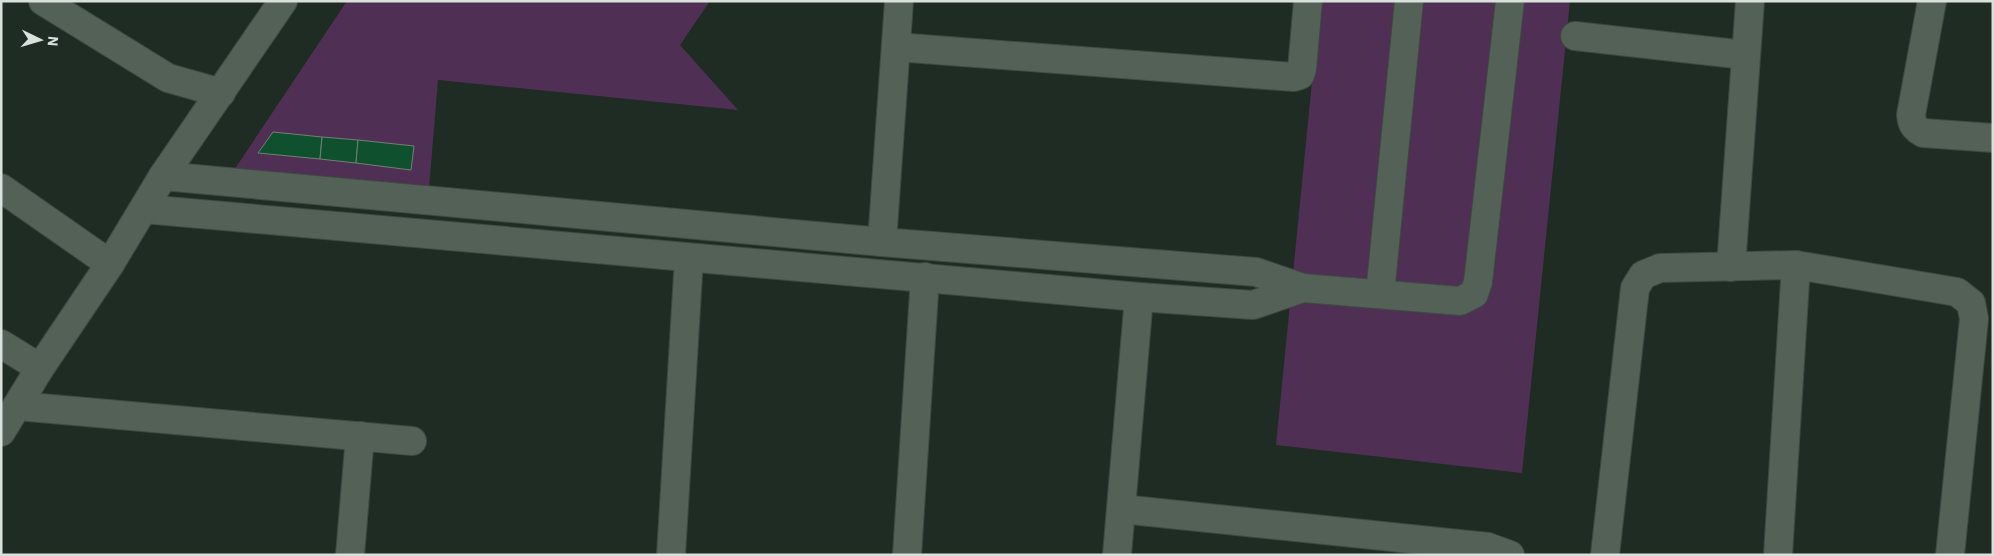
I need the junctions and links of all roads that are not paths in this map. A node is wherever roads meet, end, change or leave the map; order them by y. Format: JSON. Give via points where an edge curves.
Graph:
{"nodes":[{"id":1,"x":43,"y":1,"type":"edge"},
{"id":2,"x":283,"y":1,"type":"edge"},
{"id":3,"x":899,"y":1,"type":"edge"},
{"id":4,"x":1308,"y":1,"type":"edge"},
{"id":5,"x":1410,"y":1,"type":"edge"},
{"id":6,"x":1510,"y":1,"type":"edge"},
{"id":7,"x":1750,"y":1,"type":"edge"},
{"id":8,"x":1932,"y":1,"type":"edge"},
{"id":9,"x":1575,"y":36,"type":"dead end"},
{"id":10,"x":896,"y":47,"type":"junction"},
{"id":11,"x":1745,"y":55,"type":"junction"},
{"id":12,"x":221,"y":93,"type":"junction"},
{"id":13,"x":1993,"y":138,"type":"edge"},
{"id":14,"x":163,"y":176,"type":"junction"},
{"id":15,"x":1,"y":188,"type":"edge"},
{"id":16,"x":144,"y":209,"type":"junction"},
{"id":17,"x":882,"y":242,"type":"junction"},
{"id":18,"x":689,"y":258,"type":"junction"},
{"id":19,"x":110,"y":264,"type":"junction"},
{"id":20,"x":1796,"y":265,"type":"junction"},
{"id":21,"x":1731,"y":266,"type":"junction"},
{"id":22,"x":926,"y":277,"type":"junction"},
{"id":23,"x":1303,"y":288,"type":"junction"},
{"id":24,"x":1380,"y":294,"type":"junction"},
{"id":25,"x":1139,"y":297,"type":"junction"},
{"id":26,"x":1,"y":344,"type":"edge"},
{"id":27,"x":40,"y":368,"type":"junction"},
{"id":28,"x":18,"y":406,"type":"junction"},
{"id":29,"x":1,"y":432,"type":"edge"},
{"id":30,"x":360,"y":436,"type":"junction"},
{"id":31,"x":412,"y":441,"type":"dead end"},
{"id":32,"x":1120,"y":509,"type":"junction"},
{"id":33,"x":350,"y":555,"type":"edge"},
{"id":34,"x":670,"y":555,"type":"edge"},
{"id":35,"x":907,"y":555,"type":"edge"},
{"id":36,"x":1116,"y":555,"type":"edge"},
{"id":37,"x":1510,"y":555,"type":"edge"},
{"id":38,"x":1605,"y":555,"type":"edge"},
{"id":39,"x":1778,"y":555,"type":"edge"},
{"id":40,"x":1950,"y":555,"type":"edge"}],
"edges":[{"from":1,"to":12,"type":"street","via":[[168,78]]},
{"from":2,"to":12,"type":"street"},
{"from":3,"to":10,"type":"street"},
{"from":4,"to":10,"type":"street","via":[[1302,69],[1300,75],[1294,77]]},
{"from":5,"to":24,"type":"street"},
{"from":6,"to":24,"type":"street","via":[[1478,282],[1474,294],[1460,301]]},
{"from":7,"to":11,"type":"street"},
{"from":8,"to":13,"type":"street","via":[[1912,122],[1922,133]]},
{"from":9,"to":11,"type":"street"},
{"from":10,"to":17,"type":"street"},
{"from":11,"to":21,"type":"street"},
{"from":12,"to":14,"type":"street"},
{"from":14,"to":16,"type":"street"},
{"from":14,"to":17,"type":"street"},
{"from":15,"to":19,"type":"street"},
{"from":16,"to":18,"type":"street"},
{"from":16,"to":19,"type":"street"},
{"from":17,"to":23,"type":"street","via":[[1256,272]]},
{"from":18,"to":22,"type":"street"},
{"from":18,"to":34,"type":"street"},
{"from":19,"to":27,"type":"street"},
{"from":20,"to":21,"type":"street"},
{"from":20,"to":39,"type":"street"},
{"from":20,"to":40,"type":"street","via":[[1957,292],[1971,303],[1974,319]]},
{"from":21,"to":38,"type":"street","via":[[1660,268],[1643,275],[1635,288]]},
{"from":22,"to":25,"type":"street"},
{"from":22,"to":35,"type":"street"},
{"from":23,"to":24,"type":"street"},
{"from":23,"to":25,"type":"street","via":[[1253,305]]},
{"from":25,"to":32,"type":"street"},
{"from":26,"to":27,"type":"street"},
{"from":27,"to":28,"type":"street"},
{"from":28,"to":29,"type":"street"},
{"from":28,"to":30,"type":"street"},
{"from":30,"to":31,"type":"street"},
{"from":30,"to":33,"type":"street"},
{"from":32,"to":36,"type":"street"},
{"from":32,"to":37,"type":"street","via":[[1488,547]]}]}
